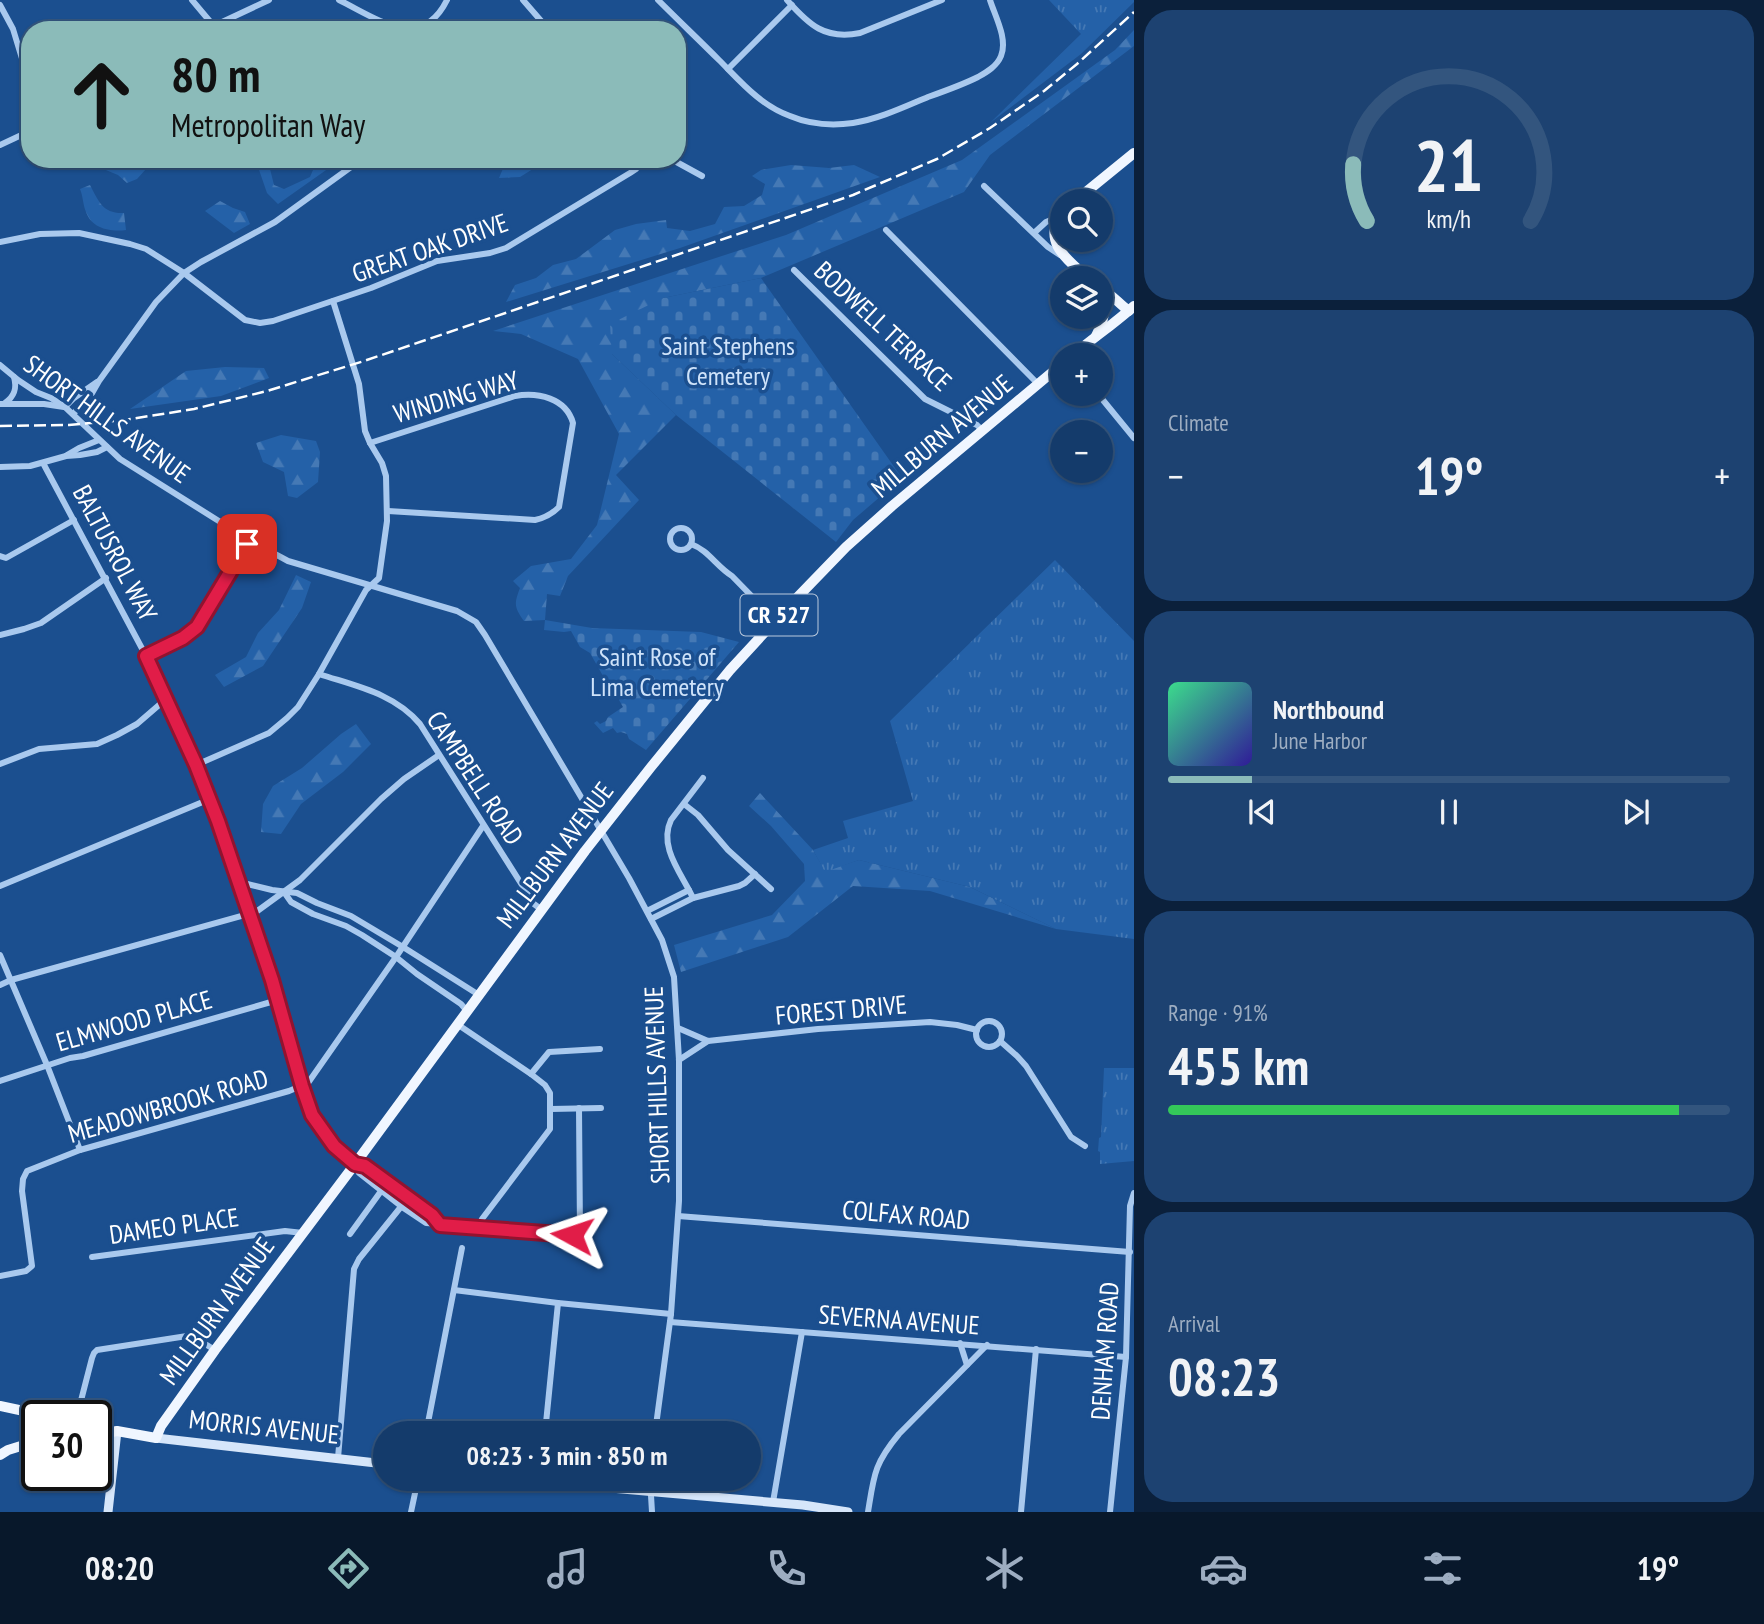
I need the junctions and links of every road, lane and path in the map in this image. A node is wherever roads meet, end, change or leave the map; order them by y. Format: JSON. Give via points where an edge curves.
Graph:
{"nodes":[{"id":1,"x":192,"y":0,"type":"edge"},
{"id":2,"x":269,"y":0,"type":"edge"},
{"id":3,"x":339,"y":0,"type":"edge"},
{"id":4,"x":446,"y":0,"type":"edge"},
{"id":5,"x":523,"y":0,"type":"edge"},
{"id":6,"x":658,"y":0,"type":"edge"},
{"id":7,"x":942,"y":0,"type":"edge"},
{"id":8,"x":990,"y":0,"type":"edge"},
{"id":9,"x":790,"y":2,"type":"edge"},
{"id":10,"x":0,"y":5,"type":"edge"},
{"id":11,"x":210,"y":21,"type":"edge"},
{"id":12,"x":222,"y":21,"type":"edge"},
{"id":13,"x":383,"y":21,"type":"edge"},
{"id":14,"x":431,"y":21,"type":"edge"},
{"id":15,"x":542,"y":21,"type":"edge"},
{"id":16,"x":679,"y":21,"type":"edge"},
{"id":17,"x":686,"y":28,"type":"edge"},
{"id":18,"x":21,"y":55,"type":"edge"},
{"id":19,"x":728,"y":69,"type":"junction"},
{"id":20,"x":21,"y":135,"type":"edge"},
{"id":21,"x":0,"y":145,"type":"edge"},
{"id":22,"x":1134,"y":153,"type":"edge"},
{"id":23,"x":686,"y":167,"type":"edge"},
{"id":24,"x":349,"y":168,"type":"edge"},
{"id":25,"x":637,"y":168,"type":"edge"},
{"id":26,"x":702,"y":176,"type":"dead end"},
{"id":27,"x":984,"y":186,"type":"dead end"},
{"id":28,"x":1090,"y":189,"type":"edge"},
{"id":29,"x":1050,"y":220,"type":"edge"},
{"id":30,"x":886,"y":230,"type":"dead end"},
{"id":31,"x":1034,"y":233,"type":"junction"},
{"id":32,"x":0,"y":242,"type":"edge"},
{"id":33,"x":1061,"y":252,"type":"edge"},
{"id":34,"x":1066,"y":258,"type":"junction"},
{"id":35,"x":1075,"y":266,"type":"edge"},
{"id":36,"x":794,"y":270,"type":"dead end"},
{"id":37,"x":184,"y":273,"type":"junction"},
{"id":38,"x":1113,"y":297,"type":"edge"},
{"id":39,"x":333,"y":301,"type":"junction"},
{"id":40,"x":1132,"y":308,"type":"edge"},
{"id":41,"x":1099,"y":329,"type":"edge"},
{"id":42,"x":1096,"y":336,"type":"junction"},
{"id":43,"x":1088,"y":343,"type":"edge"},
{"id":44,"x":0,"y":365,"type":"edge"},
{"id":45,"x":1050,"y":375,"type":"edge"},
{"id":46,"x":15,"y":377,"type":"junction"},
{"id":47,"x":99,"y":381,"type":"junction"},
{"id":48,"x":1039,"y":385,"type":"junction"},
{"id":49,"x":2,"y":404,"type":"edge"},
{"id":50,"x":1108,"y":406,"type":"edge"},
{"id":51,"x":65,"y":407,"type":"junction"},
{"id":52,"x":73,"y":414,"type":"junction"},
{"id":53,"x":982,"y":430,"type":"junction"},
{"id":54,"x":1134,"y":438,"type":"edge"},
{"id":55,"x":99,"y":440,"type":"junction"},
{"id":56,"x":370,"y":443,"type":"junction"},
{"id":57,"x":107,"y":447,"type":"junction"},
{"id":58,"x":66,"y":456,"type":"junction"},
{"id":59,"x":43,"y":463,"type":"junction"},
{"id":60,"x":0,"y":467,"type":"edge"},
{"id":61,"x":388,"y":511,"type":"junction"},
{"id":62,"x":74,"y":520,"type":"junction"},
{"id":63,"x":249,"y":540,"type":"junction"},
{"id":64,"x":691,"y":544,"type":"dead end"},
{"id":65,"x":0,"y":556,"type":"edge"},
{"id":66,"x":106,"y":579,"type":"junction"},
{"id":67,"x":372,"y":586,"type":"junction"},
{"id":68,"x":775,"y":620,"type":"junction"},
{"id":69,"x":0,"y":635,"type":"edge"},
{"id":70,"x":146,"y":656,"type":"junction"},
{"id":71,"x":318,"y":674,"type":"junction"},
{"id":72,"x":166,"y":699,"type":"junction"},
{"id":73,"x":439,"y":755,"type":"junction"},
{"id":74,"x":0,"y":764,"type":"edge"},
{"id":75,"x":196,"y":765,"type":"junction"},
{"id":76,"x":704,"y":778,"type":"dead end"},
{"id":77,"x":210,"y":799,"type":"junction"},
{"id":78,"x":684,"y":804,"type":"junction"},
{"id":79,"x":483,"y":826,"type":"junction"},
{"id":80,"x":601,"y":830,"type":"junction"},
{"id":81,"x":755,"y":874,"type":"junction"},
{"id":82,"x":239,"y":882,"type":"junction"},
{"id":83,"x":0,"y":886,"type":"edge"},
{"id":84,"x":689,"y":890,"type":"junction"},
{"id":85,"x":771,"y":890,"type":"dead end"},
{"id":86,"x":284,"y":892,"type":"junction"},
{"id":87,"x":693,"y":898,"type":"junction"},
{"id":88,"x":542,"y":910,"type":"junction"},
{"id":89,"x":647,"y":911,"type":"junction"},
{"id":90,"x":250,"y":914,"type":"junction"},
{"id":91,"x":651,"y":919,"type":"junction"},
{"id":92,"x":403,"y":947,"type":"junction"},
{"id":93,"x":0,"y":955,"type":"edge"},
{"id":94,"x":396,"y":957,"type":"junction"},
{"id":95,"x":11,"y":980,"type":"junction"},
{"id":96,"x":0,"y":985,"type":"edge"},
{"id":97,"x":479,"y":995,"type":"junction"},
{"id":98,"x":278,"y":1000,"type":"junction"},
{"id":99,"x":467,"y":1011,"type":"junction"},
{"id":100,"x":457,"y":1024,"type":"junction"},
{"id":101,"x":678,"y":1028,"type":"junction"},
{"id":102,"x":977,"y":1030,"type":"junction"},
{"id":103,"x":708,"y":1041,"type":"junction"},
{"id":104,"x":1000,"y":1041,"type":"junction"},
{"id":105,"x":600,"y":1049,"type":"dead end"},
{"id":106,"x":679,"y":1060,"type":"junction"},
{"id":107,"x":47,"y":1065,"type":"junction"},
{"id":108,"x":531,"y":1074,"type":"junction"},
{"id":109,"x":0,"y":1081,"type":"edge"},
{"id":110,"x":302,"y":1086,"type":"junction"},
{"id":111,"x":551,"y":1108,"type":"junction"},
{"id":112,"x":579,"y":1108,"type":"junction"},
{"id":113,"x":601,"y":1108,"type":"dead end"},
{"id":114,"x":1085,"y":1146,"type":"dead end"},
{"id":115,"x":80,"y":1150,"type":"junction"},
{"id":116,"x":355,"y":1164,"type":"junction"},
{"id":117,"x":387,"y":1183,"type":"junction"},
{"id":118,"x":382,"y":1190,"type":"junction"},
{"id":119,"x":1134,"y":1193,"type":"edge"},
{"id":120,"x":408,"y":1198,"type":"junction"},
{"id":121,"x":402,"y":1207,"type":"junction"},
{"id":122,"x":678,"y":1216,"type":"junction"},
{"id":123,"x":440,"y":1225,"type":"junction"},
{"id":124,"x":478,"y":1227,"type":"junction"},
{"id":125,"x":303,"y":1233,"type":"junction"},
{"id":126,"x":350,"y":1234,"type":"dead end"},
{"id":127,"x":462,"y":1248,"type":"dead end"},
{"id":128,"x":1130,"y":1252,"type":"junction"},
{"id":129,"x":92,"y":1257,"type":"dead end"},
{"id":130,"x":0,"y":1276,"type":"edge"},
{"id":131,"x":454,"y":1290,"type":"junction"},
{"id":132,"x":558,"y":1303,"type":"junction"},
{"id":133,"x":670,"y":1318,"type":"junction"},
{"id":134,"x":802,"y":1332,"type":"junction"},
{"id":135,"x":960,"y":1343,"type":"junction"},
{"id":136,"x":987,"y":1345,"type":"junction"},
{"id":137,"x":1036,"y":1349,"type":"junction"},
{"id":138,"x":215,"y":1350,"type":"junction"},
{"id":139,"x":1126,"y":1357,"type":"junction"},
{"id":140,"x":967,"y":1365,"type":"junction"},
{"id":141,"x":81,"y":1400,"type":"edge"},
{"id":142,"x":0,"y":1406,"type":"edge"},
{"id":143,"x":21,"y":1410,"type":"edge"},
{"id":144,"x":428,"y":1421,"type":"edge"},
{"id":145,"x":546,"y":1421,"type":"edge"},
{"id":146,"x":657,"y":1421,"type":"edge"},
{"id":147,"x":112,"y":1430,"type":"edge"},
{"id":148,"x":117,"y":1431,"type":"junction"},
{"id":149,"x":112,"y":1432,"type":"edge"},
{"id":150,"x":156,"y":1438,"type":"junction"},
{"id":151,"x":21,"y":1446,"type":"edge"},
{"id":152,"x":21,"y":1452,"type":"edge"},
{"id":153,"x":0,"y":1457,"type":"edge"},
{"id":154,"x":338,"y":1458,"type":"junction"},
{"id":155,"x":373,"y":1462,"type":"edge"},
{"id":156,"x":415,"y":1491,"type":"edge"},
{"id":157,"x":640,"y":1491,"type":"edge"},
{"id":158,"x":650,"y":1492,"type":"junction"},
{"id":159,"x":773,"y":1502,"type":"junction"},
{"id":160,"x":108,"y":1512,"type":"edge"},
{"id":161,"x":411,"y":1512,"type":"edge"},
{"id":162,"x":652,"y":1512,"type":"edge"},
{"id":163,"x":848,"y":1512,"type":"edge"},
{"id":164,"x":868,"y":1512,"type":"edge"},
{"id":165,"x":1021,"y":1512,"type":"edge"},
{"id":166,"x":1110,"y":1512,"type":"edge"}],
"edges":[{"from":1,"to":11,"type":"street"},
{"from":2,"to":12,"type":"street"},
{"from":3,"to":13,"type":"street"},
{"from":4,"to":14,"type":"street"},
{"from":5,"to":15,"type":"street"},
{"from":6,"to":16,"type":"street"},
{"from":7,"to":9,"type":"street","via":[[849,35],[817,28]]},
{"from":8,"to":19,"type":"street","via":[[1003,41],[994,67],[977,78],[867,120],[827,124],[788,116],[754,96]]},
{"from":9,"to":19,"type":"street"},
{"from":10,"to":18,"type":"street"},
{"from":17,"to":19,"type":"street"},
{"from":20,"to":21,"type":"street"},
{"from":22,"to":28,"type":"main road"},
{"from":23,"to":26,"type":"street"},
{"from":24,"to":37,"type":"street","via":[[275,222]]},
{"from":25,"to":39,"type":"street","name":"GREAT OAK DRIVE","via":[[506,248],[436,261]]},
{"from":27,"to":31,"type":"street"},
{"from":29,"to":31,"type":"street"},
{"from":30,"to":48,"type":"street"},
{"from":31,"to":34,"type":"street"},
{"from":32,"to":37,"type":"street","via":[[40,234],[97,236],[146,249]]},
{"from":33,"to":34,"type":"main road"},
{"from":34,"to":35,"type":"main road"},
{"from":36,"to":53,"type":"street","name":"BODWELL TERRACE","via":[[925,399]]},
{"from":37,"to":39,"type":"street","name":"GREAT OAK DRIVE","via":[[252,322],[273,321]]},
{"from":37,"to":47,"type":"street","via":[[156,302]]},
{"from":38,"to":40,"type":"main road"},
{"from":39,"to":56,"type":"street","via":[[359,384]]},
{"from":40,"to":42,"type":"main road"},
{"from":41,"to":42,"type":"main road"},
{"from":42,"to":43,"type":"main road"},
{"from":44,"to":46,"type":"street","name":"SHORT HILLS AVENUE"},
{"from":45,"to":48,"type":"main road","name":"MILLBURN AVENUE","number":"CR 527"},
{"from":46,"to":49,"type":"street","via":[[15,392]]},
{"from":46,"to":51,"type":"street","name":"SHORT HILLS AVENUE"},
{"from":47,"to":51,"type":"street"},
{"from":47,"to":52,"type":"street"},
{"from":48,"to":53,"type":"main road","name":"MILLBURN AVENUE","number":"CR 527"},
{"from":49,"to":51,"type":"street"},
{"from":50,"to":54,"type":"street"},
{"from":51,"to":52,"type":"street","name":"SHORT HILLS AVENUE"},
{"from":52,"to":55,"type":"street","name":"SHORT HILLS AVENUE"},
{"from":53,"to":68,"type":"main road","name":"MILLBURN AVENUE","number":"CR 527","via":[[846,547]]},
{"from":55,"to":57,"type":"street","name":"SHORT HILLS AVENUE"},
{"from":55,"to":58,"type":"street"},
{"from":56,"to":61,"type":"street","via":[[386,476]]},
{"from":56,"to":61,"type":"street","name":"WINDING WAY","via":[[527,394],[546,396],[566,410],[573,423],[559,507],[544,519]]},
{"from":57,"to":58,"type":"street"},
{"from":57,"to":63,"type":"street","name":"SHORT HILLS AVENUE"},
{"from":58,"to":59,"type":"street"},
{"from":59,"to":60,"type":"street"},
{"from":59,"to":62,"type":"street","name":"BALTUSROL WAY"},
{"from":61,"to":67,"type":"street","via":[[379,578]]},
{"from":62,"to":65,"type":"street","via":[[6,558]]},
{"from":62,"to":66,"type":"street","name":"BALTUSROL WAY"},
{"from":63,"to":67,"type":"street","name":"SHORT HILLS AVENUE","via":[[288,561]]},
{"from":63,"to":70,"type":"street","via":[[197,627]]},
{"from":64,"to":68,"type":"street","via":[[732,576]]},
{"from":66,"to":69,"type":"street","via":[[41,623]]},
{"from":66,"to":70,"type":"street","name":"BALTUSROL WAY"},
{"from":67,"to":71,"type":"street"},
{"from":67,"to":80,"type":"street","name":"SHORT HILLS AVENUE","via":[[457,611],[476,622]]},
{"from":68,"to":80,"type":"main road","name":"MILLBURN AVENUE","number":"CR 527"},
{"from":70,"to":72,"type":"street","name":"BALTUSROL WAY"},
{"from":71,"to":73,"type":"street","name":"CAMPBELL ROAD","via":[[401,706],[420,724]]},
{"from":71,"to":75,"type":"street","via":[[298,707],[269,733]]},
{"from":72,"to":74,"type":"street","via":[[137,724],[97,744],[39,749]]},
{"from":72,"to":75,"type":"street","name":"BALTUSROL WAY"},
{"from":73,"to":79,"type":"street","name":"CAMPBELL ROAD"},
{"from":73,"to":86,"type":"street","via":[[381,799]]},
{"from":75,"to":77,"type":"street","name":"BALTUSROL WAY"},
{"from":76,"to":78,"type":"street"},
{"from":77,"to":82,"type":"street","name":"BALTUSROL WAY"},
{"from":77,"to":83,"type":"street"},
{"from":78,"to":81,"type":"street"},
{"from":78,"to":84,"type":"street","via":[[671,820],[666,838]]},
{"from":79,"to":88,"type":"street","name":"CAMPBELL ROAD"},
{"from":79,"to":92,"type":"street","name":"MEADOWBROOK ROAD"},
{"from":80,"to":88,"type":"main road","name":"MILLBURN AVENUE","number":"CR 527"},
{"from":80,"to":89,"type":"street","name":"SHORT HILLS AVENUE"},
{"from":81,"to":85,"type":"street"},
{"from":81,"to":87,"type":"street","via":[[739,886]]},
{"from":82,"to":86,"type":"street"},
{"from":82,"to":90,"type":"street","name":"BALTUSROL WAY"},
{"from":84,"to":87,"type":"street"},
{"from":84,"to":89,"type":"street"},
{"from":86,"to":90,"type":"street"},
{"from":86,"to":92,"type":"street","via":[[351,916]]},
{"from":86,"to":94,"type":"street","via":[[291,902],[346,926]]},
{"from":87,"to":91,"type":"street"},
{"from":88,"to":97,"type":"main road","name":"MILLBURN AVENUE","number":"CR 527"},
{"from":89,"to":91,"type":"street","name":"SHORT HILLS AVENUE"},
{"from":90,"to":95,"type":"street"},
{"from":90,"to":98,"type":"street","name":"BALTUSROL WAY"},
{"from":91,"to":101,"type":"street","name":"SHORT HILLS AVENUE","via":[[674,977]]},
{"from":92,"to":94,"type":"street","name":"MEADOWBROOK ROAD"},
{"from":92,"to":97,"type":"street"},
{"from":93,"to":95,"type":"street"},
{"from":94,"to":99,"type":"street"},
{"from":94,"to":110,"type":"street","name":"MEADOWBROOK ROAD","via":[[312,1079]]},
{"from":95,"to":96,"type":"street"},
{"from":95,"to":107,"type":"street"},
{"from":97,"to":99,"type":"main road","name":"MILLBURN AVENUE","number":"CR 527"},
{"from":98,"to":107,"type":"street","name":"ELMWOOD PLACE"},
{"from":98,"to":110,"type":"street","name":"BALTUSROL WAY"},
{"from":99,"to":100,"type":"main road","name":"MILLBURN AVENUE","number":"CR 527"},
{"from":100,"to":108,"type":"street"},
{"from":100,"to":116,"type":"main road","name":"MILLBURN AVENUE","number":"CR 527"},
{"from":101,"to":103,"type":"street","name":"FOREST DRIVE"},
{"from":101,"to":106,"type":"street","name":"SHORT HILLS AVENUE"},
{"from":102,"to":103,"type":"street","name":"FOREST DRIVE","via":[[930,1022]]},
{"from":102,"to":104,"type":"street","name":"FOREST DRIVE","via":[[977,1038],[985,1046]]},
{"from":102,"to":104,"type":"street","name":"FOREST DRIVE","via":[[985,1022],[993,1022],[1001,1030]]},
{"from":103,"to":106,"type":"street","name":"FOREST DRIVE"},
{"from":104,"to":114,"type":"street","name":"FOREST DRIVE","via":[[1028,1068],[1071,1137]]},
{"from":105,"to":108,"type":"street","via":[[550,1052]]},
{"from":106,"to":122,"type":"street","name":"SHORT HILLS AVENUE"},
{"from":107,"to":109,"type":"street","name":"ELMWOOD PLACE"},
{"from":107,"to":115,"type":"street"},
{"from":108,"to":111,"type":"street","via":[[548,1089]]},
{"from":110,"to":115,"type":"street","name":"MEADOWBROOK ROAD"},
{"from":110,"to":116,"type":"street","name":"BALTUSROL WAY","via":[[312,1115],[334,1146]]},
{"from":111,"to":112,"type":"street"},
{"from":111,"to":124,"type":"street","via":[[550,1129]]},
{"from":112,"to":113,"type":"street"},
{"from":112,"to":124,"type":"street","via":[[580,1234]]},
{"from":115,"to":130,"type":"street","name":"MEADOWBROOK ROAD","via":[[27,1171],[22,1191],[32,1266],[26,1272]]},
{"from":116,"to":117,"type":"street"},
{"from":116,"to":118,"type":"street","via":[[359,1173]]},
{"from":116,"to":125,"type":"main road","name":"MILLBURN AVENUE","number":"CR 527"},
{"from":117,"to":118,"type":"street"},
{"from":117,"to":120,"type":"street"},
{"from":118,"to":121,"type":"street"},
{"from":118,"to":126,"type":"street"},
{"from":119,"to":128,"type":"street","name":"DENHAM ROAD"},
{"from":120,"to":121,"type":"street"},
{"from":120,"to":123,"type":"street"},
{"from":121,"to":123,"type":"street","via":[[426,1223]]},
{"from":121,"to":154,"type":"street","via":[[354,1269]]},
{"from":122,"to":128,"type":"street","name":"COLFAX ROAD"},
{"from":122,"to":133,"type":"street","name":"SHORT HILLS AVENUE"},
{"from":123,"to":124,"type":"street"},
{"from":125,"to":129,"type":"street","name":"DAMEO PLACE","via":[[285,1231]]},
{"from":125,"to":138,"type":"main road","name":"MILLBURN AVENUE","number":"CR 527"},
{"from":127,"to":131,"type":"street"},
{"from":128,"to":139,"type":"street","name":"DENHAM ROAD"},
{"from":131,"to":132,"type":"street","name":"SEVERNA AVENUE"},
{"from":131,"to":144,"type":"street"},
{"from":132,"to":133,"type":"street","name":"SEVERNA AVENUE"},
{"from":132,"to":145,"type":"street"},
{"from":133,"to":134,"type":"street","name":"SEVERNA AVENUE"},
{"from":133,"to":146,"type":"street","name":"SHORT HILLS AVENUE"},
{"from":134,"to":135,"type":"street","name":"SEVERNA AVENUE"},
{"from":134,"to":159,"type":"street"},
{"from":135,"to":136,"type":"street","name":"SEVERNA AVENUE"},
{"from":135,"to":140,"type":"street"},
{"from":136,"to":137,"type":"street","name":"SEVERNA AVENUE"},
{"from":136,"to":140,"type":"street"},
{"from":137,"to":139,"type":"street","name":"SEVERNA AVENUE"},
{"from":137,"to":165,"type":"street"},
{"from":138,"to":141,"type":"street","via":[[187,1336],[97,1350]]},
{"from":138,"to":150,"type":"main road","name":"MILLBURN AVENUE","number":"CR 527"},
{"from":139,"to":166,"type":"street","name":"DENHAM ROAD"},
{"from":140,"to":164,"type":"street","via":[[886,1450],[876,1469]]},
{"from":142,"to":143,"type":"main road"},
{"from":147,"to":148,"type":"main road"},
{"from":148,"to":149,"type":"main road","name":"MORRIS AVENUE"},
{"from":148,"to":150,"type":"main road","name":"MORRIS AVENUE"},
{"from":148,"to":160,"type":"main road"},
{"from":150,"to":154,"type":"main road","name":"MORRIS AVENUE"},
{"from":151,"to":153,"type":"main road"},
{"from":152,"to":153,"type":"main road"},
{"from":154,"to":155,"type":"main road","name":"MORRIS AVENUE"},
{"from":156,"to":161,"type":"street"},
{"from":157,"to":158,"type":"main road"},
{"from":158,"to":159,"type":"main road"},
{"from":158,"to":162,"type":"street"},
{"from":159,"to":163,"type":"main road"}]}
